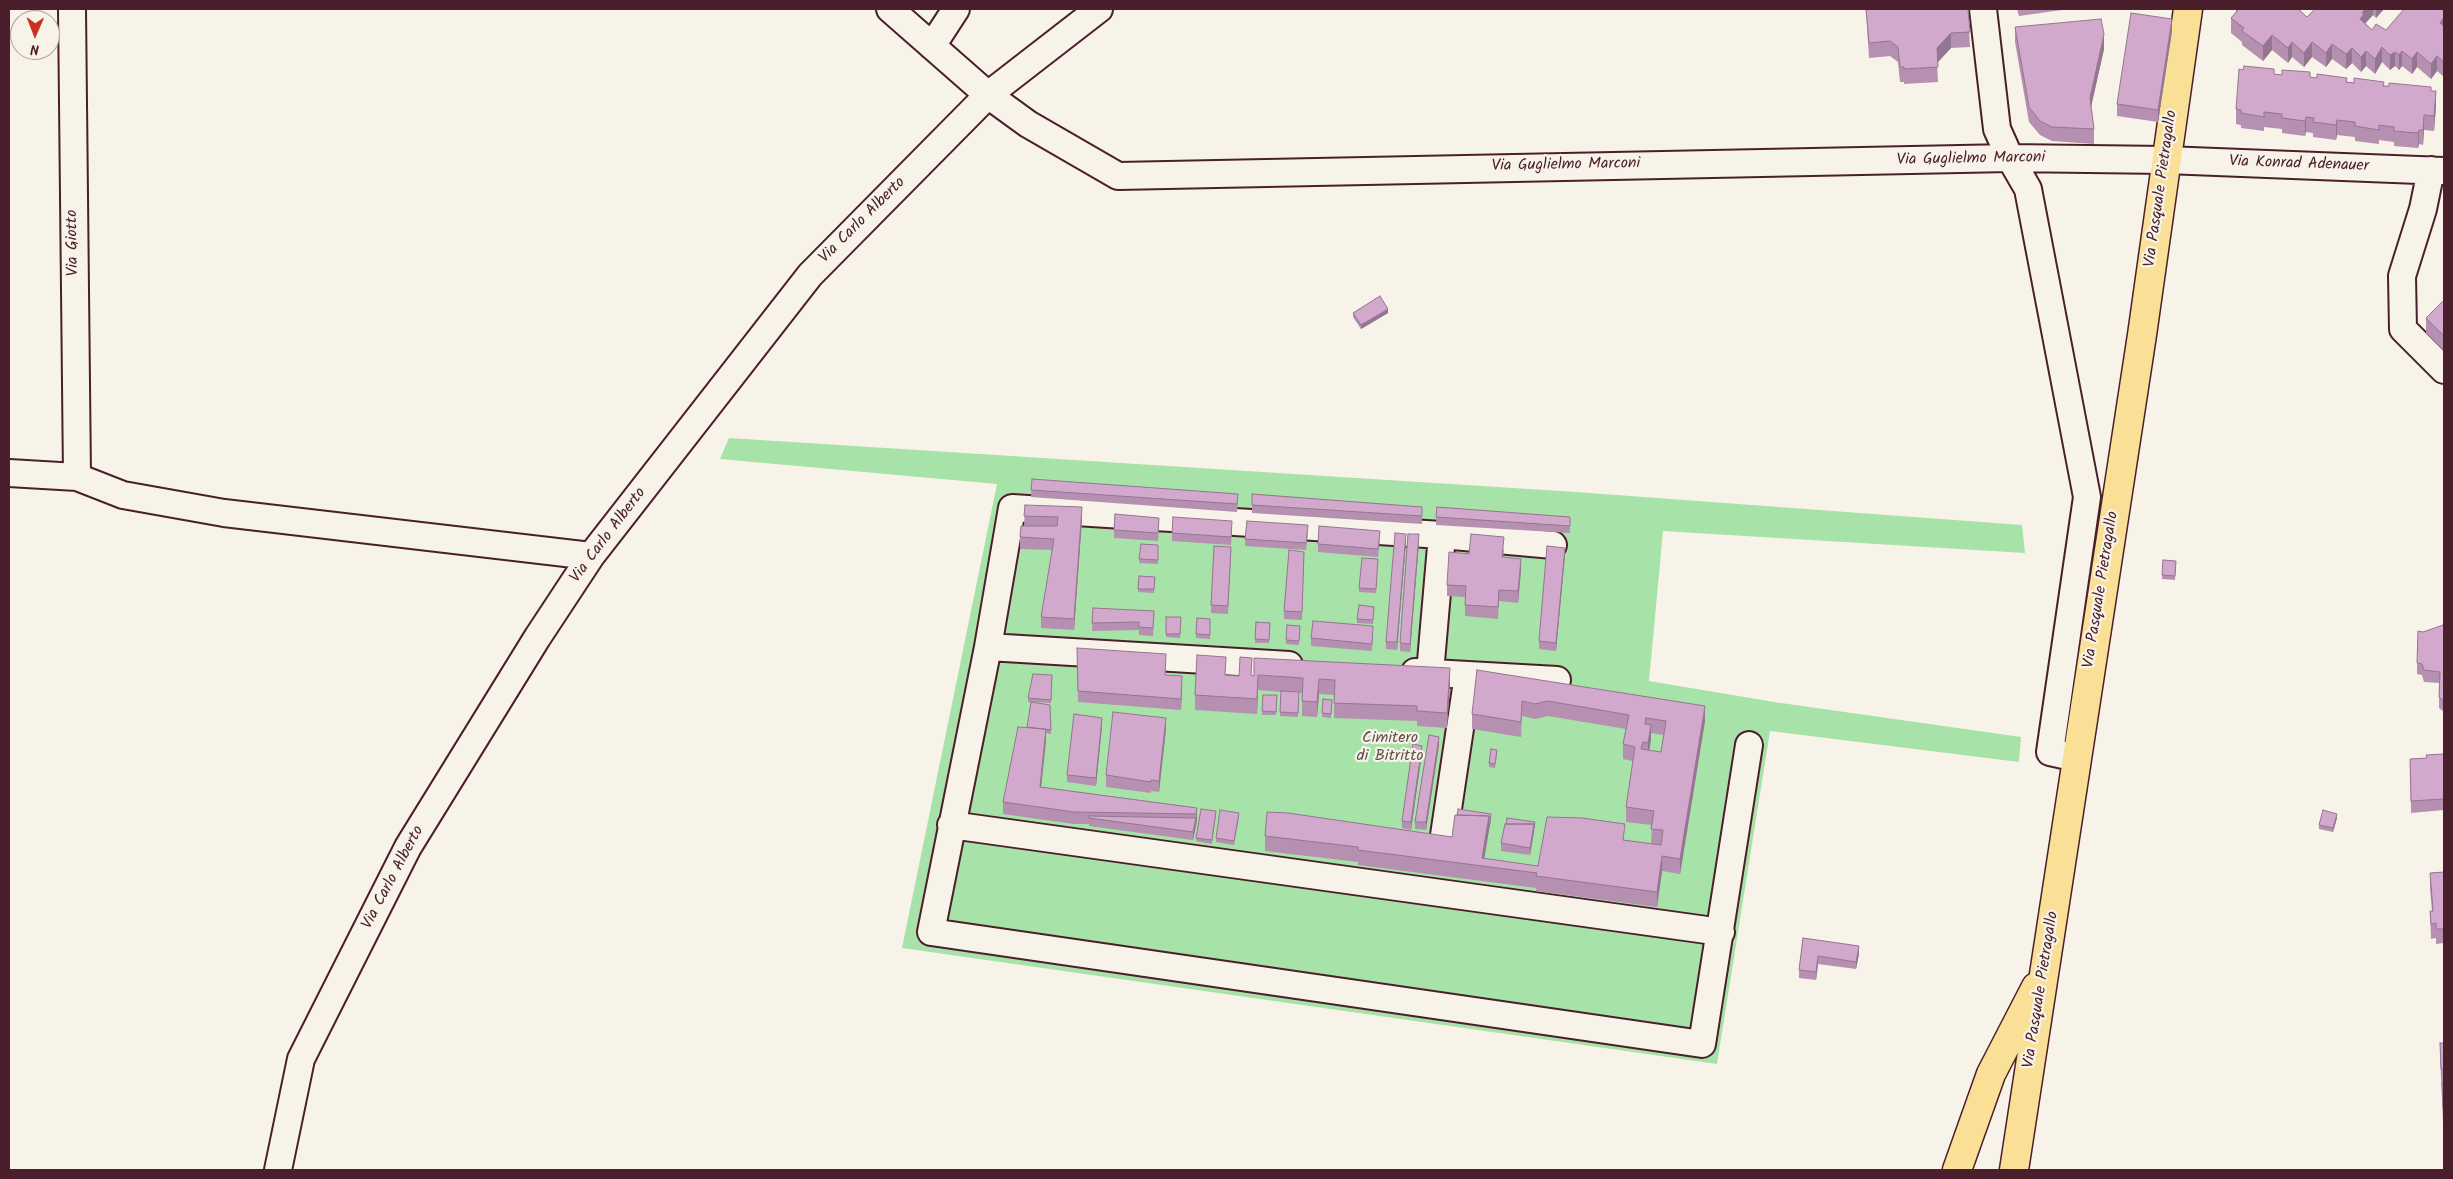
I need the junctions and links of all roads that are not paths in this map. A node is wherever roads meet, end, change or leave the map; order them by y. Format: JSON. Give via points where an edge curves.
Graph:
{"nodes":[{"id":1,"x":72,"y":9,"type":"edge"},
{"id":2,"x":890,"y":9,"type":"edge"},
{"id":3,"x":956,"y":9,"type":"edge"},
{"id":4,"x":1098,"y":9,"type":"edge"},
{"id":5,"x":1983,"y":9,"type":"edge"},
{"id":6,"x":2188,"y":9,"type":"edge"},
{"id":7,"x":932,"y":46,"type":"junction"},
{"id":8,"x":988,"y":95,"type":"junction"},
{"id":9,"x":2010,"y":158,"type":"junction"},
{"id":10,"x":2166,"y":160,"type":"junction"},
{"id":11,"x":2440,"y":166,"type":"edge"},
{"id":12,"x":2444,"y":370,"type":"edge"},
{"id":13,"x":9,"y":473,"type":"edge"},
{"id":14,"x":77,"y":477,"type":"junction"},
{"id":15,"x":2087,"y":497,"type":"junction"},
{"id":16,"x":2115,"y":502,"type":"junction"},
{"id":17,"x":1442,"y":535,"type":"junction"},
{"id":18,"x":1553,"y":545,"type":"edge"},
{"id":19,"x":591,"y":556,"type":"junction"},
{"id":20,"x":988,"y":647,"type":"junction"},
{"id":21,"x":1312,"y":666,"type":"edge"},
{"id":22,"x":1390,"y":670,"type":"edge"},
{"id":23,"x":1430,"y":673,"type":"junction"},
{"id":24,"x":1468,"y":675,"type":"junction"},
{"id":25,"x":1557,"y":680,"type":"dead end"},
{"id":26,"x":1749,"y":745,"type":"dead end"},
{"id":27,"x":2076,"y":758,"type":"junction"},
{"id":28,"x":951,"y":825,"type":"junction"},
{"id":29,"x":1443,"y":842,"type":"edge"},
{"id":30,"x":1721,"y":932,"type":"junction"},
{"id":31,"x":2047,"y":965,"type":"junction"},
{"id":32,"x":278,"y":1170,"type":"edge"},
{"id":33,"x":1956,"y":1170,"type":"edge"},
{"id":34,"x":2014,"y":1170,"type":"edge"}],
"edges":[{"from":1,"to":14,"type":"street","name":"Via Giotto"},
{"from":2,"to":7,"type":"street","name":"Via Guglielmo Marconi"},
{"from":3,"to":7,"type":"street"},
{"from":4,"to":8,"type":"street","name":"Via Carlo Alberto"},
{"from":5,"to":9,"type":"street","via":[[1997,129]]},
{"from":6,"to":10,"type":"main road","name":"Via Pasquale Pietragallo"},
{"from":7,"to":8,"type":"street","name":"Via Guglielmo Marconi"},
{"from":8,"to":9,"type":"street","name":"Via Guglielmo Marconi","via":[[1028,124],[1118,176]]},
{"from":8,"to":19,"type":"street","name":"Via Carlo Alberto","via":[[810,275]]},
{"from":9,"to":10,"type":"street","name":"Via Guglielmo Marconi"},
{"from":9,"to":15,"type":"street","via":[[2028,189]]},
{"from":10,"to":11,"type":"street","name":"Via Konrad Adenauer"},
{"from":10,"to":16,"type":"main road","name":"Via Pasquale Pietragallo"},
{"from":11,"to":12,"type":"street","via":[[2402,276],[2403,329]]},
{"from":13,"to":14,"type":"street"},
{"from":14,"to":19,"type":"street","via":[[123,495],[224,513]]},
{"from":15,"to":16,"type":"street"},
{"from":15,"to":27,"type":"street","via":[[2050,752]]},
{"from":16,"to":27,"type":"main road","name":"Via Pasquale Pietragallo"},
{"from":17,"to":18,"type":"street"},
{"from":17,"to":20,"type":"street","via":[[1012,508]]},
{"from":17,"to":23,"type":"street"},
{"from":19,"to":32,"type":"street","name":"Via Carlo Alberto","via":[[408,847],[301,1059]]},
{"from":20,"to":21,"type":"street"},
{"from":20,"to":28,"type":"street"},
{"from":22,"to":23,"type":"street"},
{"from":23,"to":24,"type":"street"},
{"from":24,"to":25,"type":"street"},
{"from":24,"to":29,"type":"street"},
{"from":26,"to":30,"type":"street"},
{"from":27,"to":31,"type":"main road","name":"Via Pasquale Pietragallo"},
{"from":28,"to":30,"type":"street"},
{"from":28,"to":30,"type":"street","via":[[931,932],[1702,1044]]},
{"from":31,"to":33,"type":"main road","via":[[1991,1074]]},
{"from":31,"to":34,"type":"main road","name":"Via Pasquale Pietragallo"}]}
